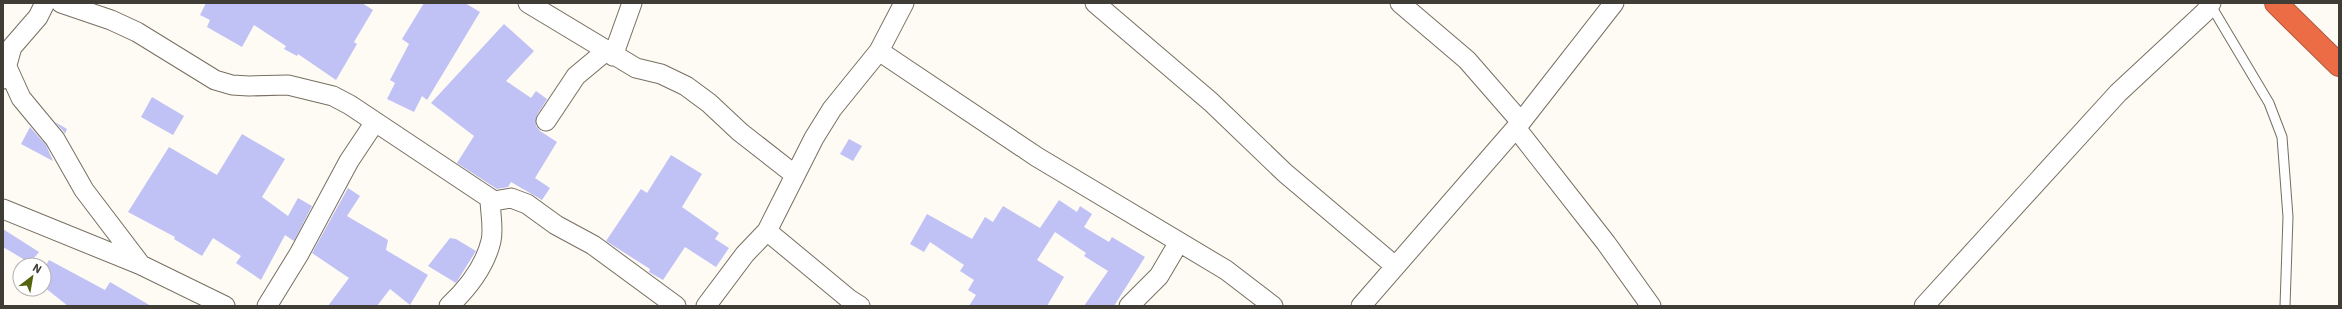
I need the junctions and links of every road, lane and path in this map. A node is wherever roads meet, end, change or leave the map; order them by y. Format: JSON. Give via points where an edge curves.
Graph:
{"nodes":[{"id":1,"x":45,"y":3,"type":"edge"},
{"id":2,"x":61,"y":3,"type":"edge"},
{"id":3,"x":528,"y":3,"type":"edge"},
{"id":4,"x":632,"y":3,"type":"edge"},
{"id":5,"x":904,"y":3,"type":"edge"},
{"id":6,"x":1095,"y":3,"type":"edge"},
{"id":7,"x":1400,"y":3,"type":"edge"},
{"id":8,"x":1614,"y":3,"type":"edge"},
{"id":9,"x":2276,"y":3,"type":"edge"},
{"id":10,"x":2206,"y":5,"type":"edge"},
{"id":11,"x":879,"y":51,"type":"junction"},
{"id":12,"x":610,"y":53,"type":"junction"},
{"id":13,"x":2339,"y":65,"type":"edge"},
{"id":14,"x":5,"y":73,"type":"edge"},
{"id":15,"x":546,"y":121,"type":"dead end"},
{"id":16,"x":375,"y":122,"type":"junction"},
{"id":17,"x":1519,"y":125,"type":"junction"},
{"id":18,"x":795,"y":175,"type":"junction"},
{"id":19,"x":490,"y":198,"type":"junction"},
{"id":20,"x":3,"y":209,"type":"edge"},
{"id":21,"x":767,"y":231,"type":"junction"},
{"id":22,"x":1179,"y":242,"type":"junction"},
{"id":23,"x":140,"y":264,"type":"junction"},
{"id":24,"x":1395,"y":266,"type":"junction"},
{"id":25,"x":1928,"y":304,"type":"edge"},
{"id":26,"x":225,"y":306,"type":"edge"},
{"id":27,"x":267,"y":306,"type":"edge"},
{"id":28,"x":449,"y":306,"type":"edge"},
{"id":29,"x":676,"y":306,"type":"edge"},
{"id":30,"x":706,"y":306,"type":"edge"},
{"id":31,"x":860,"y":306,"type":"edge"},
{"id":32,"x":1129,"y":306,"type":"edge"},
{"id":33,"x":1273,"y":306,"type":"edge"},
{"id":34,"x":1361,"y":306,"type":"edge"},
{"id":35,"x":1651,"y":306,"type":"edge"},
{"id":36,"x":2285,"y":306,"type":"edge"}],
"edges":[{"from":1,"to":14,"type":"street","via":[[38,17],[12,47]]},
{"from":2,"to":16,"type":"street","via":[[137,32],[215,80],[232,85],[288,85],[333,96]]},
{"from":3,"to":12,"type":"street"},
{"from":4,"to":12,"type":"street"},
{"from":5,"to":11,"type":"street"},
{"from":6,"to":24,"type":"street","via":[[1211,102],[1285,173]]},
{"from":7,"to":17,"type":"street","via":[[1467,60]]},
{"from":8,"to":17,"type":"street"},
{"from":9,"to":13,"type":"highway"},
{"from":10,"to":25,"type":"street","via":[[2118,92]]},
{"from":10,"to":36,"type":"lane","via":[[2270,103],[2282,137],[2288,218]]},
{"from":11,"to":18,"type":"street","via":[[832,109]]},
{"from":11,"to":22,"type":"street","via":[[1037,157]]},
{"from":12,"to":15,"type":"street","via":[[576,76]]},
{"from":12,"to":18,"type":"street","via":[[636,68],[661,74],[686,86]]},
{"from":14,"to":23,"type":"street","via":[[21,98],[55,140],[84,190]]},
{"from":16,"to":19,"type":"street"},
{"from":16,"to":27,"type":"street","via":[[349,161],[299,254]]},
{"from":17,"to":24,"type":"street"},
{"from":17,"to":35,"type":"street"},
{"from":18,"to":21,"type":"street"},
{"from":19,"to":28,"type":"street","via":[[491,241],[485,258],[470,282]]},
{"from":19,"to":29,"type":"street","via":[[498,201],[511,198],[527,204],[556,225],[593,245]]},
{"from":20,"to":23,"type":"street"},
{"from":21,"to":30,"type":"street","via":[[745,254]]},
{"from":21,"to":31,"type":"street"},
{"from":22,"to":32,"type":"street","via":[[1159,276]]},
{"from":22,"to":33,"type":"street","via":[[1226,270]]},
{"from":23,"to":26,"type":"street"},
{"from":24,"to":34,"type":"street"}]}
